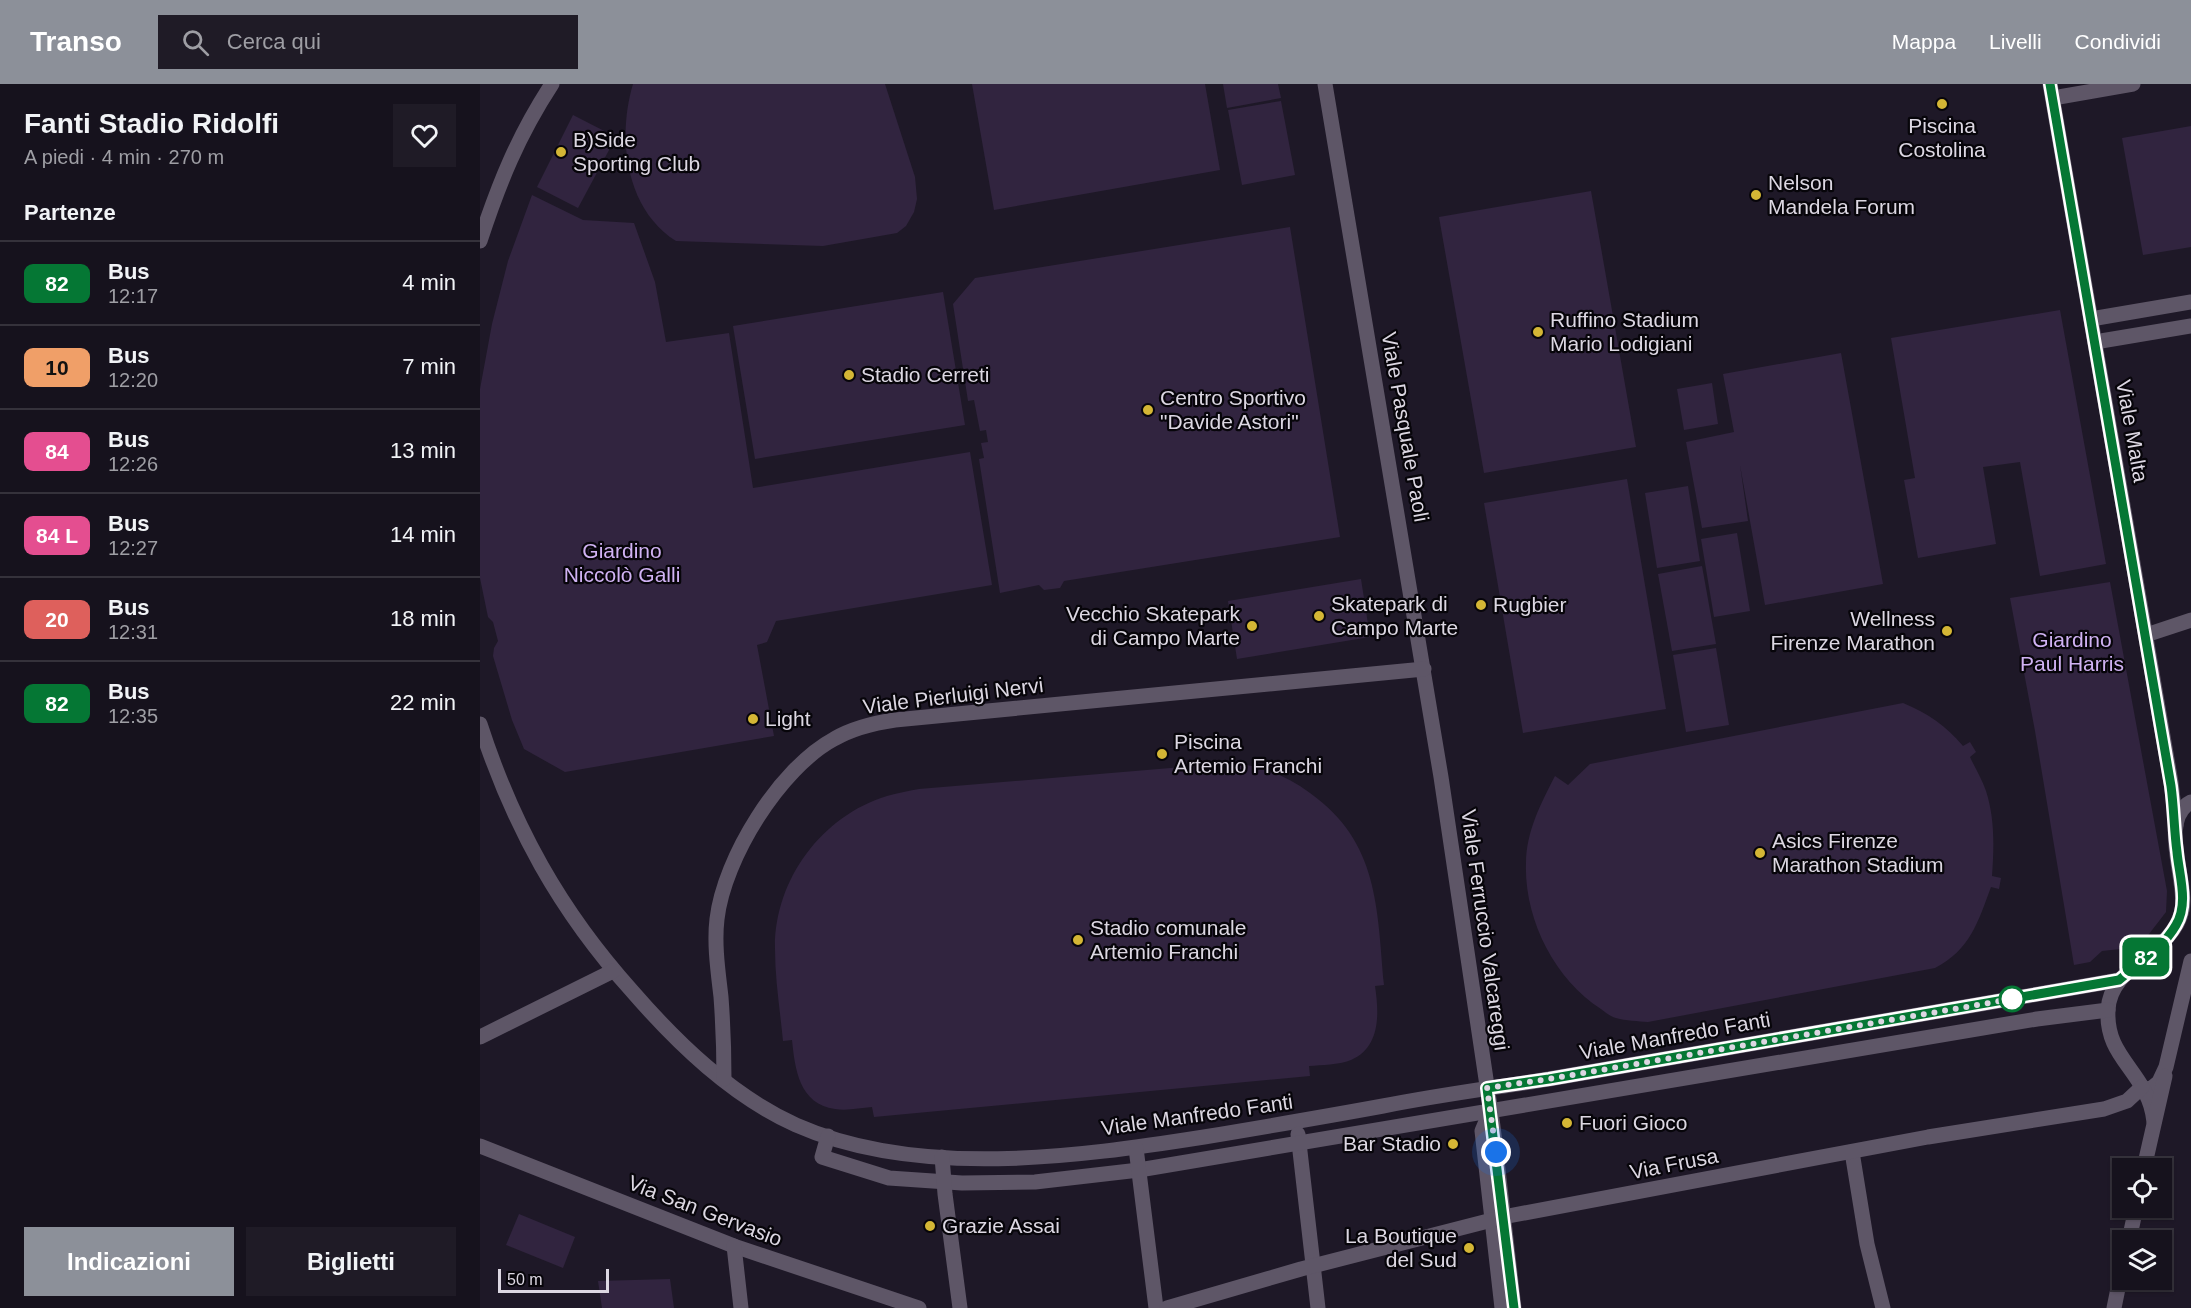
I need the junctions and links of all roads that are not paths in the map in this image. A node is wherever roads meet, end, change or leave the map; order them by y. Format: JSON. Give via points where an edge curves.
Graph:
{"nodes":[{"id":1,"x":552,"y":84,"type":"edge"},
{"id":2,"x":1325,"y":84,"type":"edge"},
{"id":3,"x":2133,"y":84,"type":"edge"},
{"id":4,"x":2052,"y":91,"type":"edge"},
{"id":5,"x":480,"y":241,"type":"edge"},
{"id":6,"x":2191,"y":302,"type":"edge"},
{"id":7,"x":2091,"y":319,"type":"junction"},
{"id":8,"x":2191,"y":326,"type":"edge"},
{"id":9,"x":2095,"y":342,"type":"junction"},
{"id":10,"x":2191,"y":620,"type":"edge"},
{"id":11,"x":2146,"y":635,"type":"junction"},
{"id":12,"x":1424,"y":669,"type":"junction"},
{"id":13,"x":480,"y":724,"type":"edge"},
{"id":14,"x":485,"y":755,"type":"edge"},
{"id":15,"x":1442,"y":777,"type":"joint"},
{"id":16,"x":2171,"y":786,"type":"junction"},
{"id":17,"x":2191,"y":801,"type":"edge"},
{"id":18,"x":2176,"y":825,"type":"junction"},
{"id":19,"x":2191,"y":961,"type":"edge"},
{"id":20,"x":614,"y":971,"type":"junction"},
{"id":21,"x":2119,"y":980,"type":"junction"},
{"id":22,"x":2034,"y":995,"type":"junction"},
{"id":23,"x":2108,"y":1010,"type":"junction"},
{"id":24,"x":2037,"y":1019,"type":"junction"},
{"id":25,"x":1845,"y":1028,"type":"junction"},
{"id":26,"x":480,"y":1037,"type":"edge"},
{"id":27,"x":1848,"y":1051,"type":"junction"},
{"id":28,"x":2166,"y":1067,"type":"junction"},
{"id":29,"x":724,"y":1079,"type":"junction"},
{"id":30,"x":2142,"y":1087,"type":"junction"},
{"id":31,"x":1487,"y":1088,"type":"junction"},
{"id":32,"x":1491,"y":1110,"type":"junction"},
{"id":33,"x":1296,"y":1122,"type":"junction"},
{"id":34,"x":2154,"y":1122,"type":"junction"},
{"id":35,"x":828,"y":1136,"type":"junction"},
{"id":36,"x":1300,"y":1143,"type":"junction"},
{"id":37,"x":480,"y":1146,"type":"edge"},
{"id":38,"x":1136,"y":1148,"type":"junction"},
{"id":39,"x":1852,"y":1152,"type":"junction"},
{"id":40,"x":942,"y":1157,"type":"junction"},
{"id":41,"x":2146,"y":1158,"type":"edge"},
{"id":42,"x":1139,"y":1170,"type":"junction"},
{"id":43,"x":944,"y":1182,"type":"junction"},
{"id":44,"x":1498,"y":1218,"type":"junction"},
{"id":45,"x":734,"y":1246,"type":"junction"},
{"id":46,"x":1314,"y":1266,"type":"junction"},
{"id":47,"x":2118,"y":1290,"type":"edge"},
{"id":48,"x":741,"y":1308,"type":"edge"},
{"id":49,"x":919,"y":1308,"type":"edge"},
{"id":50,"x":960,"y":1308,"type":"edge"},
{"id":51,"x":1156,"y":1308,"type":"edge"},
{"id":52,"x":1167,"y":1308,"type":"edge"},
{"id":53,"x":1318,"y":1308,"type":"edge"},
{"id":54,"x":1502,"y":1308,"type":"edge"},
{"id":55,"x":1514,"y":1308,"type":"edge"},
{"id":56,"x":1883,"y":1308,"type":"edge"},
{"id":57,"x":2114,"y":1308,"type":"edge"}],
"edges":[{"from":1,"to":5,"type":"street","via":[[516,145]]},
{"from":2,"to":12,"type":"street","name":"Viale Pasquale Paoli"},
{"from":3,"to":4,"type":"street"},
{"from":4,"to":7,"type":"street","name":"Viale Malta"},
{"from":6,"to":7,"type":"street"},
{"from":7,"to":9,"type":"street","name":"Viale Malta"},
{"from":8,"to":9,"type":"street"},
{"from":9,"to":11,"type":"street","name":"Viale Malta"},
{"from":10,"to":11,"type":"street"},
{"from":11,"to":16,"type":"street","name":"Viale Malta"},
{"from":12,"to":15,"type":"street","name":"Viale Pasquale Paoli"},
{"from":12,"to":29,"type":"street","name":"Viale Pierluigi Nervi","via":[[895,720],[834,739],[805,760],[783,785],[749,832],[727,878],[717,931]]},
{"from":13,"to":14,"type":"street","name":"Viale Manfredo Fanti"},
{"from":14,"to":20,"type":"street","name":"Viale Manfredo Fanti","via":[[540,866],[570,914]]},
{"from":15,"to":31,"type":"street","name":"Viale Ferruccio Valcareggi"},
{"from":16,"to":17,"type":"street","via":[[2179,796]]},
{"from":16,"to":18,"type":"street","name":"Viale Malta"},
{"from":17,"to":18,"type":"street","via":[[2179,812]]},
{"from":18,"to":21,"type":"street","name":"Viale Malta","via":[[2182,892],[2179,918],[2159,946]]},
{"from":19,"to":28,"type":"street"},
{"from":20,"to":26,"type":"street"},
{"from":20,"to":29,"type":"street","name":"Viale Manfredo Fanti","via":[[669,1032]]},
{"from":21,"to":22,"type":"street","name":"Viale Manfredo Fanti"},
{"from":21,"to":23,"type":"street","via":[[2111,993]]},
{"from":22,"to":24,"type":"street"},
{"from":22,"to":25,"type":"street","name":"Viale Manfredo Fanti"},
{"from":23,"to":24,"type":"street"},
{"from":23,"to":30,"type":"street","via":[[2109,1031],[2118,1053]]},
{"from":24,"to":27,"type":"street"},
{"from":25,"to":27,"type":"street"},
{"from":25,"to":31,"type":"street","name":"Viale Manfredo Fanti"},
{"from":27,"to":32,"type":"street"},
{"from":28,"to":30,"type":"street","name":"Via Frusa","via":[[2156,1086],[2149,1090]]},
{"from":28,"to":34,"type":"street"},
{"from":29,"to":35,"type":"street","name":"Viale Manfredo Fanti","via":[[780,1117]]},
{"from":30,"to":34,"type":"street"},
{"from":30,"to":39,"type":"street","name":"Via Frusa","via":[[2127,1101],[2104,1109]]},
{"from":31,"to":32,"type":"street","name":"Viale Ferruccio Valcareggi"},
{"from":31,"to":33,"type":"street","name":"Viale Manfredo Fanti"},
{"from":32,"to":36,"type":"street"},
{"from":32,"to":44,"type":"street","via":[[1482,1131]]},
{"from":33,"to":36,"type":"street"},
{"from":33,"to":38,"type":"street","name":"Viale Manfredo Fanti"},
{"from":34,"to":41,"type":"street"},
{"from":35,"to":40,"type":"street","name":"Viale Manfredo Fanti","via":[[884,1151]]},
{"from":35,"to":43,"type":"street","via":[[822,1157],[889,1178]]},
{"from":36,"to":42,"type":"street"},
{"from":36,"to":46,"type":"street"},
{"from":37,"to":45,"type":"street","name":"Via San Gervasio"},
{"from":38,"to":40,"type":"street","name":"Viale Manfredo Fanti","via":[[1051,1156]]},
{"from":38,"to":42,"type":"street"},
{"from":39,"to":44,"type":"street","name":"Via Frusa"},
{"from":39,"to":56,"type":"street","via":[[1867,1244]]},
{"from":40,"to":43,"type":"street"},
{"from":42,"to":43,"type":"street","via":[[1035,1182]]},
{"from":42,"to":51,"type":"street"},
{"from":43,"to":50,"type":"street"},
{"from":44,"to":46,"type":"street","name":"Via Frusa"},
{"from":44,"to":54,"type":"street"},
{"from":44,"to":55,"type":"street"},
{"from":45,"to":48,"type":"street"},
{"from":45,"to":49,"type":"street","name":"Via San Gervasio"},
{"from":46,"to":52,"type":"street","name":"Via Frusa"},
{"from":46,"to":53,"type":"street"},
{"from":47,"to":57,"type":"street"}]}
